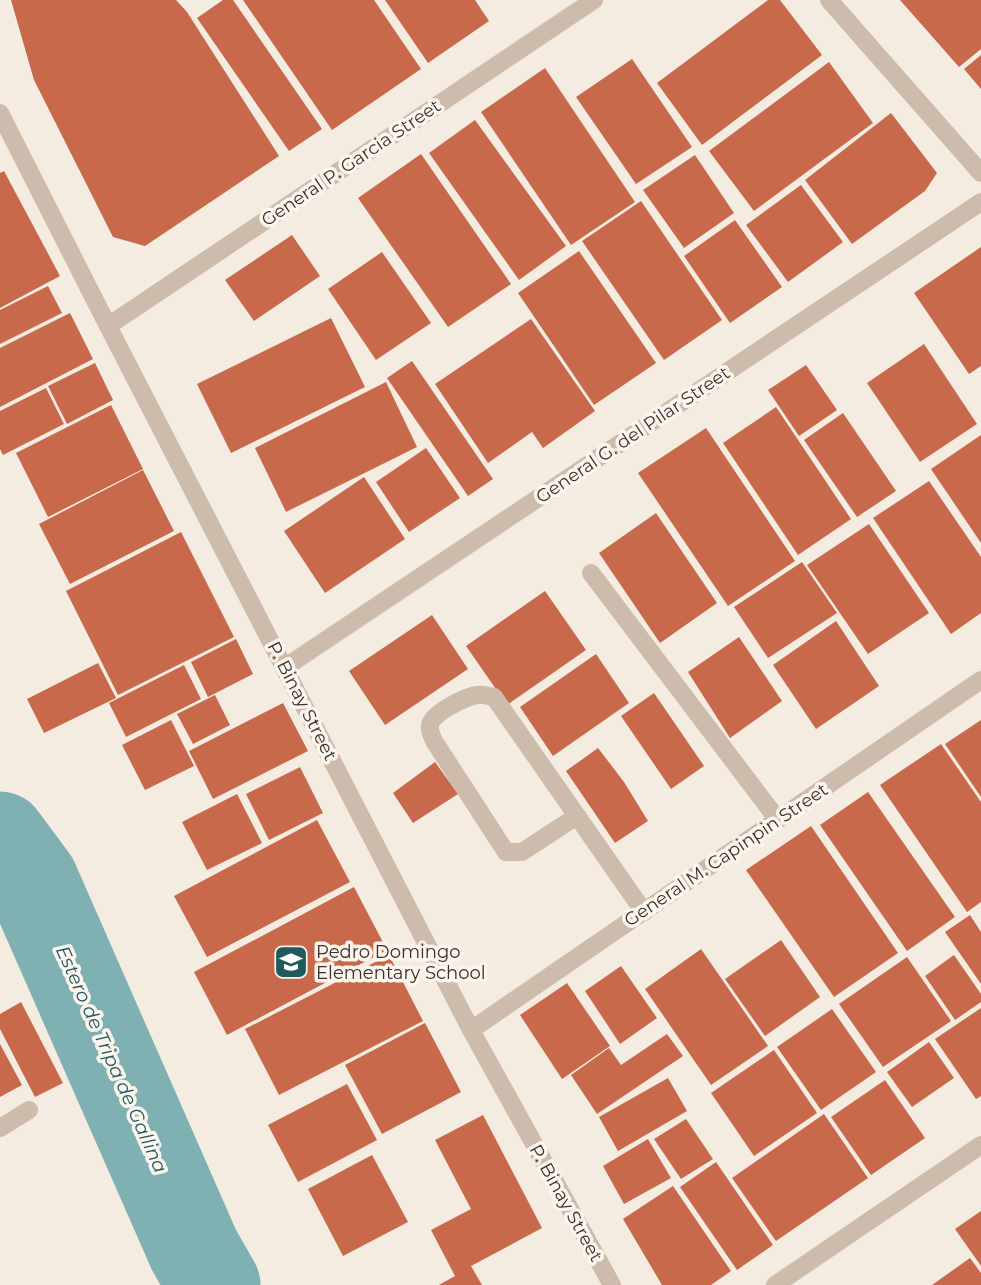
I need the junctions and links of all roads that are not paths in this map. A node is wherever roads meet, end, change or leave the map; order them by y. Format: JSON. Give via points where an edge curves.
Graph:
{"nodes":[{"id":1,"x":594,"y":0,"type":"edge"},
{"id":2,"x":829,"y":0,"type":"edge"},
{"id":3,"x":0,"y":113,"type":"edge"},
{"id":4,"x":981,"y":173,"type":"edge"},
{"id":5,"x":981,"y":202,"type":"edge"},
{"id":6,"x":108,"y":326,"type":"junction"},
{"id":7,"x":591,"y":573,"type":"dead end"},
{"id":8,"x":284,"y":667,"type":"junction"},
{"id":9,"x":981,"y":680,"type":"edge"},
{"id":10,"x":577,"y":816,"type":"junction"},
{"id":11,"x":778,"y":820,"type":"junction"},
{"id":12,"x":644,"y":912,"type":"junction"},
{"id":13,"x":471,"y":1030,"type":"junction"},
{"id":14,"x":29,"y":1110,"type":"dead end"},
{"id":15,"x":0,"y":1128,"type":"edge"},
{"id":16,"x":981,"y":1145,"type":"edge"},
{"id":17,"x":612,"y":1285,"type":"edge"},
{"id":18,"x":775,"y":1285,"type":"edge"}],
"edges":[{"from":1,"to":6,"type":"street","name":"General P. Garcia Street"},
{"from":2,"to":4,"type":"street"},
{"from":3,"to":6,"type":"street","name":"P. Binay Street"},
{"from":5,"to":8,"type":"street","name":"General G. del Pilar Street"},
{"from":6,"to":8,"type":"street","name":"P. Binay Street"},
{"from":7,"to":11,"type":"street"},
{"from":8,"to":13,"type":"street","name":"P. Binay Street"},
{"from":9,"to":11,"type":"street","name":"General M. Capinpin Street"},
{"from":10,"to":10,"type":"street","via":[[494,697],[463,699],[430,723],[434,741],[506,852],[522,852]]},
{"from":10,"to":12,"type":"street"},
{"from":11,"to":12,"type":"street","name":"General M. Capinpin Street"},
{"from":12,"to":13,"type":"street","name":"General M. Capinpin Street"},
{"from":13,"to":17,"type":"street","name":"P. Binay Street"},
{"from":14,"to":15,"type":"street"},
{"from":16,"to":18,"type":"street"}]}
